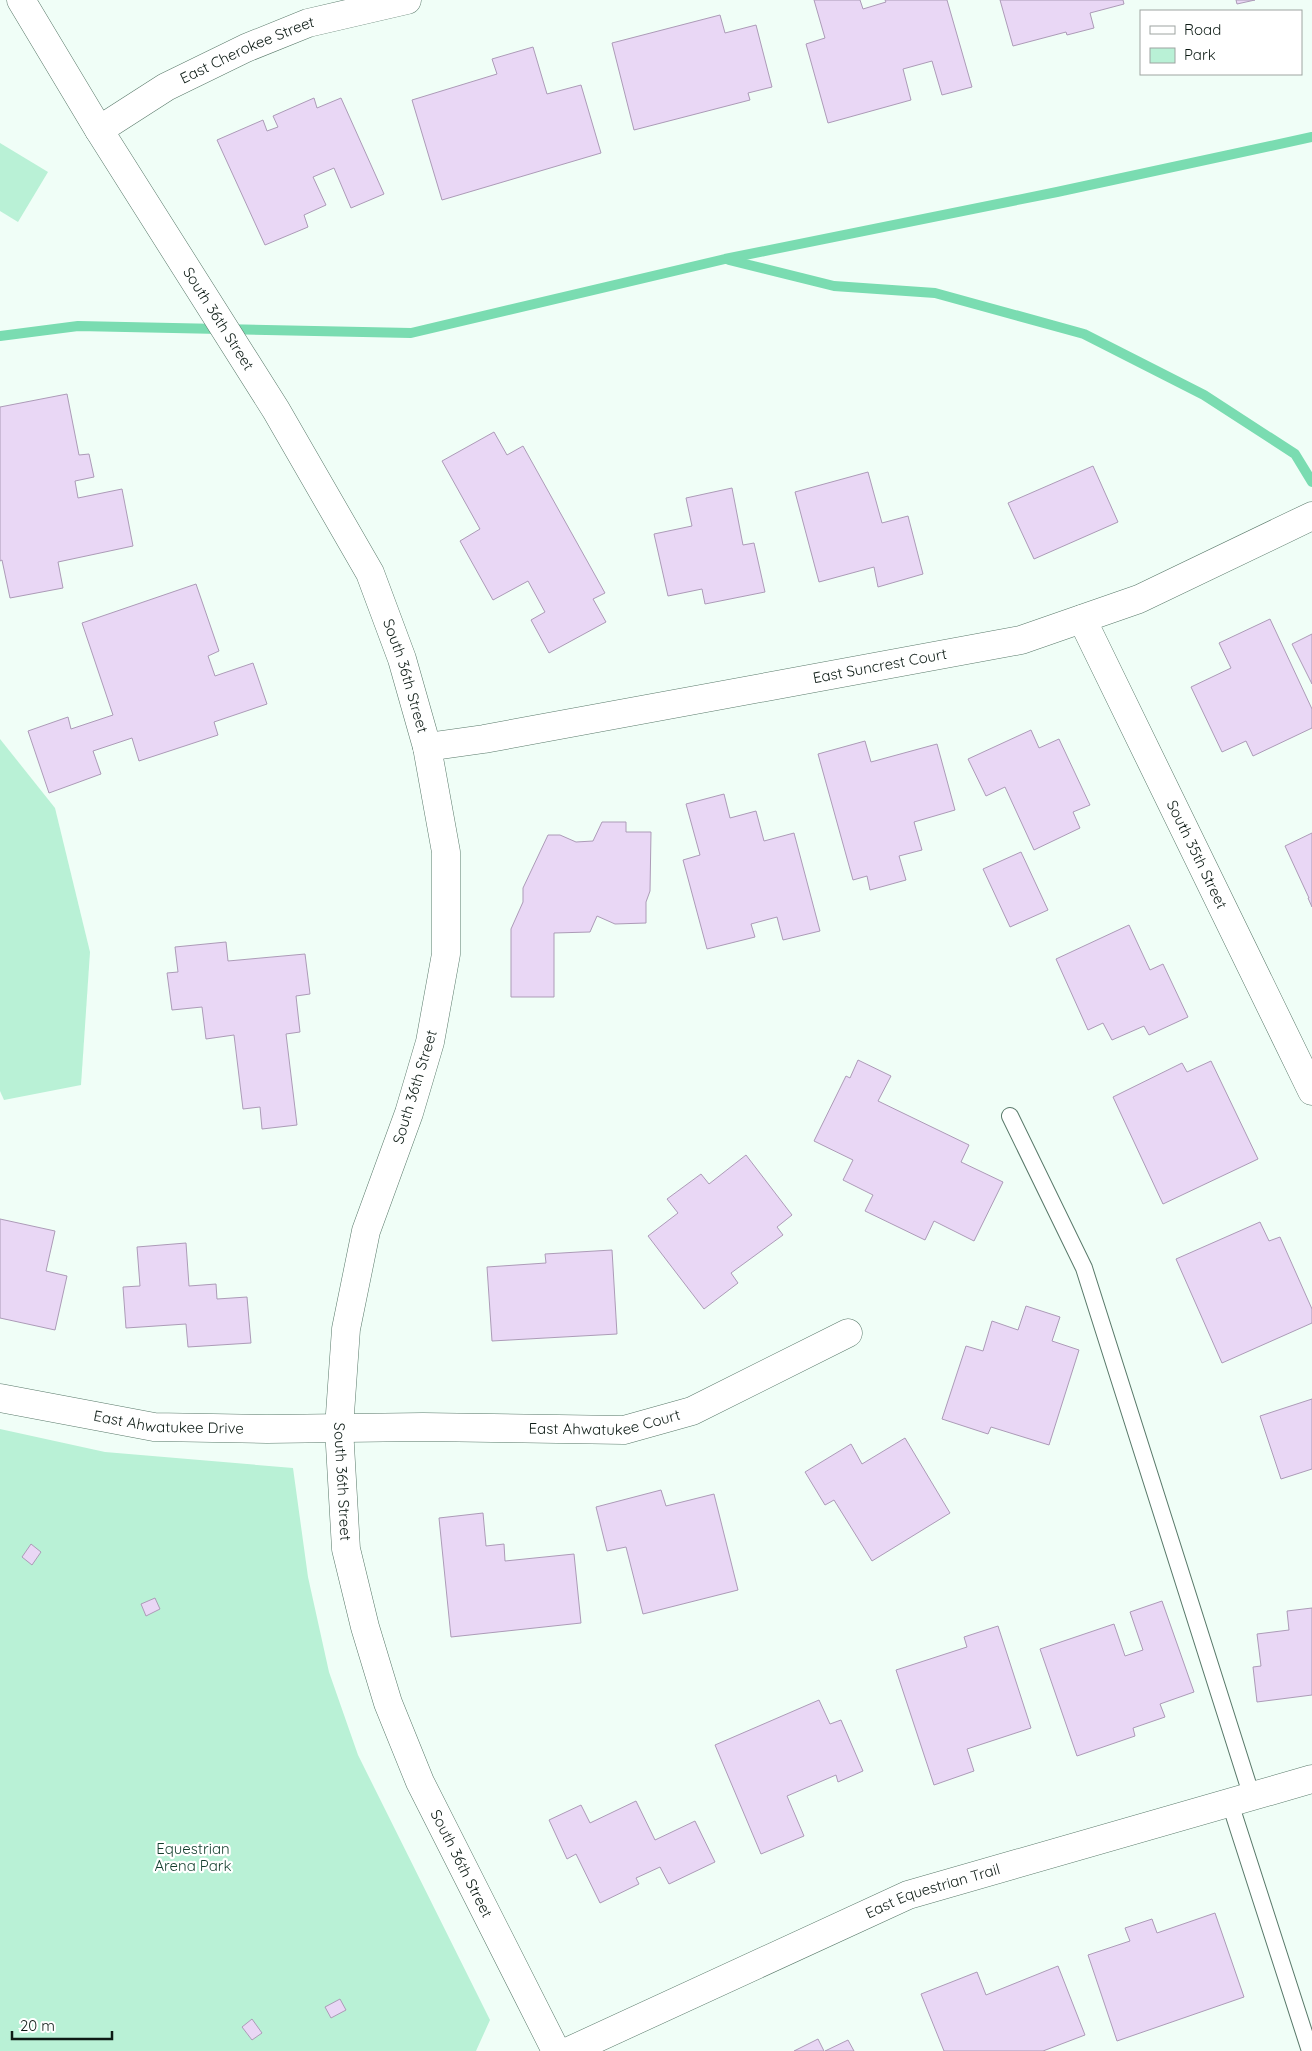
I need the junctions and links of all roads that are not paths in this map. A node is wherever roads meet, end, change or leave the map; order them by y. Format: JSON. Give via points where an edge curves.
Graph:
{"nodes":[{"id":1,"x":21,"y":0,"type":"edge"},
{"id":2,"x":406,"y":0,"type":"edge"},
{"id":3,"x":99,"y":130,"type":"junction"},
{"id":4,"x":1306,"y":519,"type":"edge"},
{"id":5,"x":1082,"y":619,"type":"junction"},
{"id":6,"x":428,"y":747,"type":"junction"},
{"id":7,"x":1312,"y":1091,"type":"edge"},
{"id":8,"x":1010,"y":1116,"type":"dead end"},
{"id":9,"x":848,"y":1333,"type":"dead end"},
{"id":10,"x":0,"y":1398,"type":"edge"},
{"id":11,"x":339,"y":1428,"type":"junction"},
{"id":12,"x":1312,"y":1779,"type":"edge"},
{"id":13,"x":1241,"y":1800,"type":"junction"},
{"id":14,"x":556,"y":2051,"type":"edge"},
{"id":15,"x":569,"y":2051,"type":"edge"},
{"id":16,"x":1310,"y":2051,"type":"edge"}],
"edges":[{"from":1,"to":3,"type":"street","name":"South 36th Street"},
{"from":2,"to":3,"type":"street","name":"East Cherokee Street","via":[[308,23],[246,48],[166,87]]},
{"from":3,"to":6,"type":"street","name":"South 36th Street","via":[[276,410],[370,573],[402,659]]},
{"from":4,"to":5,"type":"street","name":"East Suncrest Court","via":[[1139,599]]},
{"from":5,"to":6,"type":"street","name":"East Suncrest Court","via":[[1021,640]]},
{"from":5,"to":7,"type":"street","name":"South 35th Street"},
{"from":6,"to":11,"type":"street","name":"South 36th Street","via":[[446,852],[446,954],[430,1042],[409,1113],[366,1232],[346,1329]]},
{"from":8,"to":13,"type":"lane","via":[[1084,1268]]},
{"from":9,"to":11,"type":"street","name":"East Ahwatukee Court","via":[[692,1411],[624,1430]]},
{"from":10,"to":11,"type":"street","name":"East Ahwatukee Drive","via":[[154,1427]]},
{"from":11,"to":14,"type":"street","name":"South 36th Street","via":[[346,1549],[388,1703],[435,1815]]},
{"from":12,"to":13,"type":"street","name":"East Equestrian Trail"},
{"from":13,"to":15,"type":"street","name":"East Equestrian Trail","via":[[908,1895]]},
{"from":13,"to":16,"type":"lane"}]}
